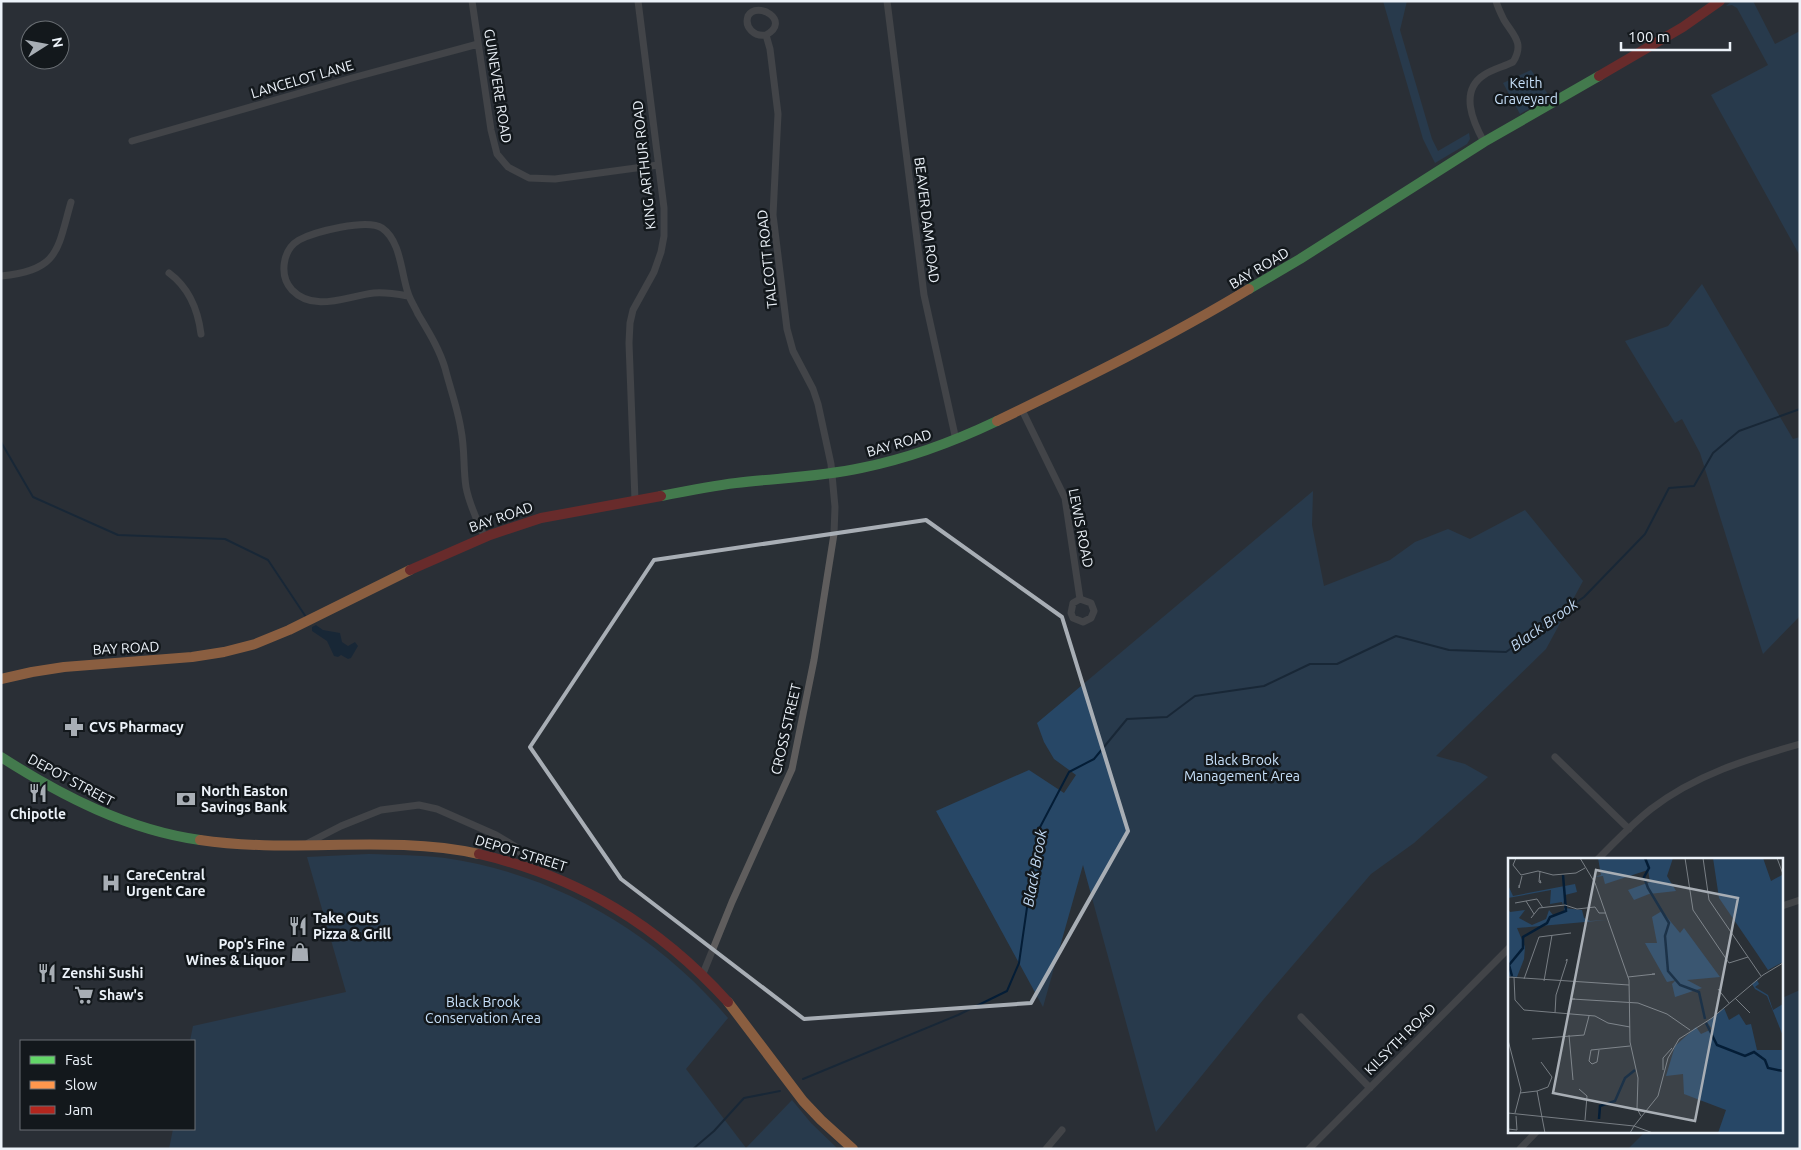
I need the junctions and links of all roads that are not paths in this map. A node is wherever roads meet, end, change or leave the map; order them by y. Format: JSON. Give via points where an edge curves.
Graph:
{"nodes":[{"id":1,"x":472,"y":1,"type":"edge"},
{"id":2,"x":638,"y":1,"type":"edge"},
{"id":3,"x":887,"y":1,"type":"edge"},
{"id":4,"x":1496,"y":1,"type":"edge"},
{"id":5,"x":1720,"y":1,"type":"edge"},
{"id":6,"x":766,"y":35,"type":"junction"},
{"id":7,"x":478,"y":44,"type":"junction"},
{"id":8,"x":132,"y":141,"type":"dead end"},
{"id":9,"x":1484,"y":142,"type":"junction"},
{"id":10,"x":658,"y":165,"type":"junction"},
{"id":11,"x":71,"y":202,"type":"dead end"},
{"id":12,"x":169,"y":273,"type":"dead end"},
{"id":13,"x":1,"y":276,"type":"edge"},
{"id":14,"x":408,"y":296,"type":"junction"},
{"id":15,"x":200,"y":334,"type":"dead end"},
{"id":16,"x":1022,"y":410,"type":"junction"},
{"id":17,"x":956,"y":440,"type":"junction"},
{"id":18,"x":832,"y":473,"type":"junction"},
{"id":19,"x":635,"y":500,"type":"junction"},
{"id":20,"x":484,"y":536,"type":"junction"},
{"id":21,"x":1080,"y":599,"type":"dead end"},
{"id":22,"x":1,"y":679,"type":"edge"},
{"id":23,"x":1800,"y":744,"type":"edge"},
{"id":24,"x":1,"y":757,"type":"edge"},
{"id":25,"x":1554,"y":757,"type":"dead end"},
{"id":26,"x":1629,"y":829,"type":"junction"},
{"id":27,"x":305,"y":845,"type":"junction"},
{"id":28,"x":1599,"y":858,"type":"edge"},
{"id":29,"x":533,"y":869,"type":"junction"},
{"id":30,"x":1800,"y":900,"type":"edge"},
{"id":31,"x":1784,"y":905,"type":"edge"},
{"id":32,"x":1508,"y":949,"type":"edge"},
{"id":33,"x":702,"y":976,"type":"junction"},
{"id":34,"x":1301,"y":1017,"type":"dead end"},
{"id":35,"x":1370,"y":1088,"type":"junction"},
{"id":36,"x":1062,"y":1130,"type":"dead end"},
{"id":37,"x":1536,"y":1132,"type":"edge"},
{"id":38,"x":853,"y":1149,"type":"edge"},
{"id":39,"x":1046,"y":1149,"type":"edge"},
{"id":40,"x":1308,"y":1149,"type":"edge"},
{"id":41,"x":1520,"y":1149,"type":"edge"}],
"edges":[{"from":1,"to":7,"type":"street","name":"GUINEVERE ROAD"},
{"from":2,"to":10,"type":"street","name":"KING ARTHUR ROAD"},
{"from":3,"to":17,"type":"street","name":"BEAVER DAM ROAD","via":[[924,295]]},
{"from":4,"to":9,"type":"street","via":[[1504,20],[1515,34],[1518,49],[1513,62],[1482,76],[1473,87],[1470,97],[1472,114]]},
{"from":5,"to":9,"type":"main road","name":"BAY ROAD","via":[[1683,27]]},
{"from":6,"to":6,"type":"street","name":"TALCOTT ROAD","via":[[773,29],[775,19],[767,8],[758,8],[748,16],[748,25],[756,35]]},
{"from":6,"to":18,"type":"street","name":"TALCOTT ROAD","via":[[778,119],[773,215],[787,329],[793,351],[816,396]]},
{"from":7,"to":8,"type":"street","name":"LANCELOT LANE"},
{"from":7,"to":10,"type":"street","name":"GUINEVERE ROAD","via":[[494,146],[500,158],[514,172],[529,178],[555,179]]},
{"from":9,"to":16,"type":"main road","name":"BAY ROAD","via":[[1218,308]]},
{"from":10,"to":19,"type":"street","name":"KING ARTHUR ROAD","via":[[664,208],[663,244],[657,266],[631,317],[630,330]]},
{"from":11,"to":13,"type":"street","via":[[52,256],[32,271]]},
{"from":12,"to":15,"type":"street","via":[[180,281],[190,298]]},
{"from":14,"to":14,"type":"street","via":[[396,247],[382,228],[370,223],[308,235],[288,251],[284,263],[284,276],[290,288],[310,301],[377,293]]},
{"from":14,"to":20,"type":"street","via":[[444,365],[461,430],[466,488]]},
{"from":16,"to":17,"type":"main road","name":"BAY ROAD"},
{"from":16,"to":21,"type":"street","name":"LEWIS ROAD","via":[[1066,498]]},
{"from":17,"to":18,"type":"main road","name":"BAY ROAD","via":[[874,465]]},
{"from":18,"to":19,"type":"main road","name":"BAY ROAD","via":[[722,485]]},
{"from":18,"to":33,"type":"street","name":"CROSS STREET","via":[[833,541],[792,769]]},
{"from":19,"to":20,"type":"main road","name":"BAY ROAD","via":[[541,518]]},
{"from":20,"to":22,"type":"main road","name":"BAY ROAD","via":[[294,627],[245,647],[196,657],[69,666]]},
{"from":23,"to":26,"type":"street","via":[[1735,764],[1693,782],[1668,796]]},
{"from":24,"to":27,"type":"main road","name":"DEPOT STREET","via":[[81,804],[137,825],[222,843]]},
{"from":25,"to":26,"type":"street"},
{"from":26,"to":28,"type":"street"},
{"from":27,"to":29,"type":"main road","name":"DEPOT STREET","via":[[432,845],[485,854]]},
{"from":27,"to":29,"type":"street","via":[[381,810],[420,805],[437,809],[496,835],[516,847]]},
{"from":29,"to":33,"type":"main road","name":"DEPOT STREET","via":[[585,890],[627,915],[676,950]]},
{"from":30,"to":31,"type":"street"},
{"from":32,"to":35,"type":"street","name":"KILSYTH ROAD"},
{"from":33,"to":38,"type":"main road","name":"DEPOT STREET","via":[[738,1014],[805,1104]]},
{"from":34,"to":35,"type":"street"},
{"from":35,"to":40,"type":"street","name":"KILSYTH ROAD"},
{"from":36,"to":39,"type":"street"},
{"from":37,"to":41,"type":"street"}]}
